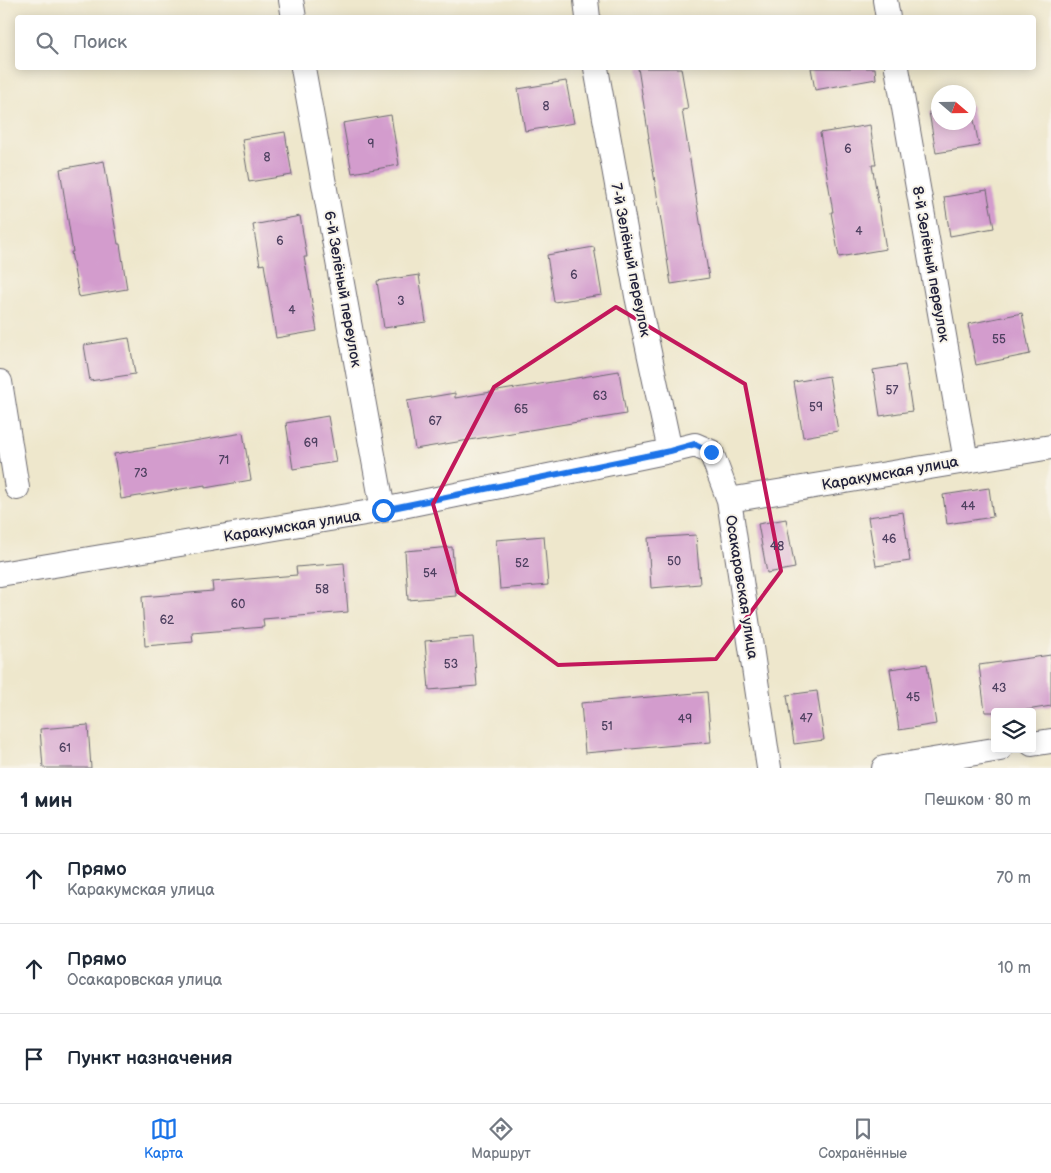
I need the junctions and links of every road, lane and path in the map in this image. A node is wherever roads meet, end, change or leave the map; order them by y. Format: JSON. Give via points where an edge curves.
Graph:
{"nodes":[{"id":1,"x":291,"y":0,"type":"edge"},
{"id":2,"x":586,"y":0,"type":"edge"},
{"id":3,"x":885,"y":0,"type":"edge"},
{"id":4,"x":294,"y":15,"type":"edge"},
{"id":5,"x":588,"y":15,"type":"edge"},
{"id":6,"x":888,"y":15,"type":"edge"},
{"id":7,"x":303,"y":70,"type":"edge"},
{"id":8,"x":596,"y":70,"type":"edge"},
{"id":9,"x":897,"y":70,"type":"edge"},
{"id":10,"x":0,"y":382,"type":"edge"},
{"id":11,"x":1051,"y":448,"type":"edge"},
{"id":12,"x":670,"y":451,"type":"junction"},
{"id":13,"x":966,"y":460,"type":"junction"},
{"id":14,"x":17,"y":488,"type":"dead end"},
{"id":15,"x":729,"y":500,"type":"junction"},
{"id":16,"x":383,"y":510,"type":"junction"},
{"id":17,"x":0,"y":574,"type":"edge"},
{"id":18,"x":1051,"y":741,"type":"edge"},
{"id":19,"x":1036,"y":743,"type":"edge"},
{"id":20,"x":991,"y":750,"type":"edge"},
{"id":21,"x":769,"y":768,"type":"edge"},
{"id":22,"x":884,"y":768,"type":"edge"}],
"edges":[{"from":1,"to":4,"type":"street"},
{"from":2,"to":5,"type":"street"},
{"from":3,"to":6,"type":"street"},
{"from":7,"to":16,"type":"street","name":"6-й Зелёный переулок"},
{"from":8,"to":12,"type":"street","name":"7-й Зелёный переулок","via":[[636,296]]},
{"from":9,"to":13,"type":"street","name":"8-й Зелёный переулок"},
{"from":10,"to":14,"type":"street"},
{"from":11,"to":13,"type":"street","name":"Каракумская улица"},
{"from":12,"to":15,"type":"street","name":"Осакаровская улица","via":[[695,444],[711,452]]},
{"from":12,"to":16,"type":"street","name":"Каракумская улица"},
{"from":13,"to":15,"type":"street","name":"Каракумская улица"},
{"from":15,"to":21,"type":"street","name":"Осакаровская улица"},
{"from":16,"to":17,"type":"street","name":"Каракумская улица"},
{"from":18,"to":19,"type":"street"},
{"from":20,"to":22,"type":"street"}]}
